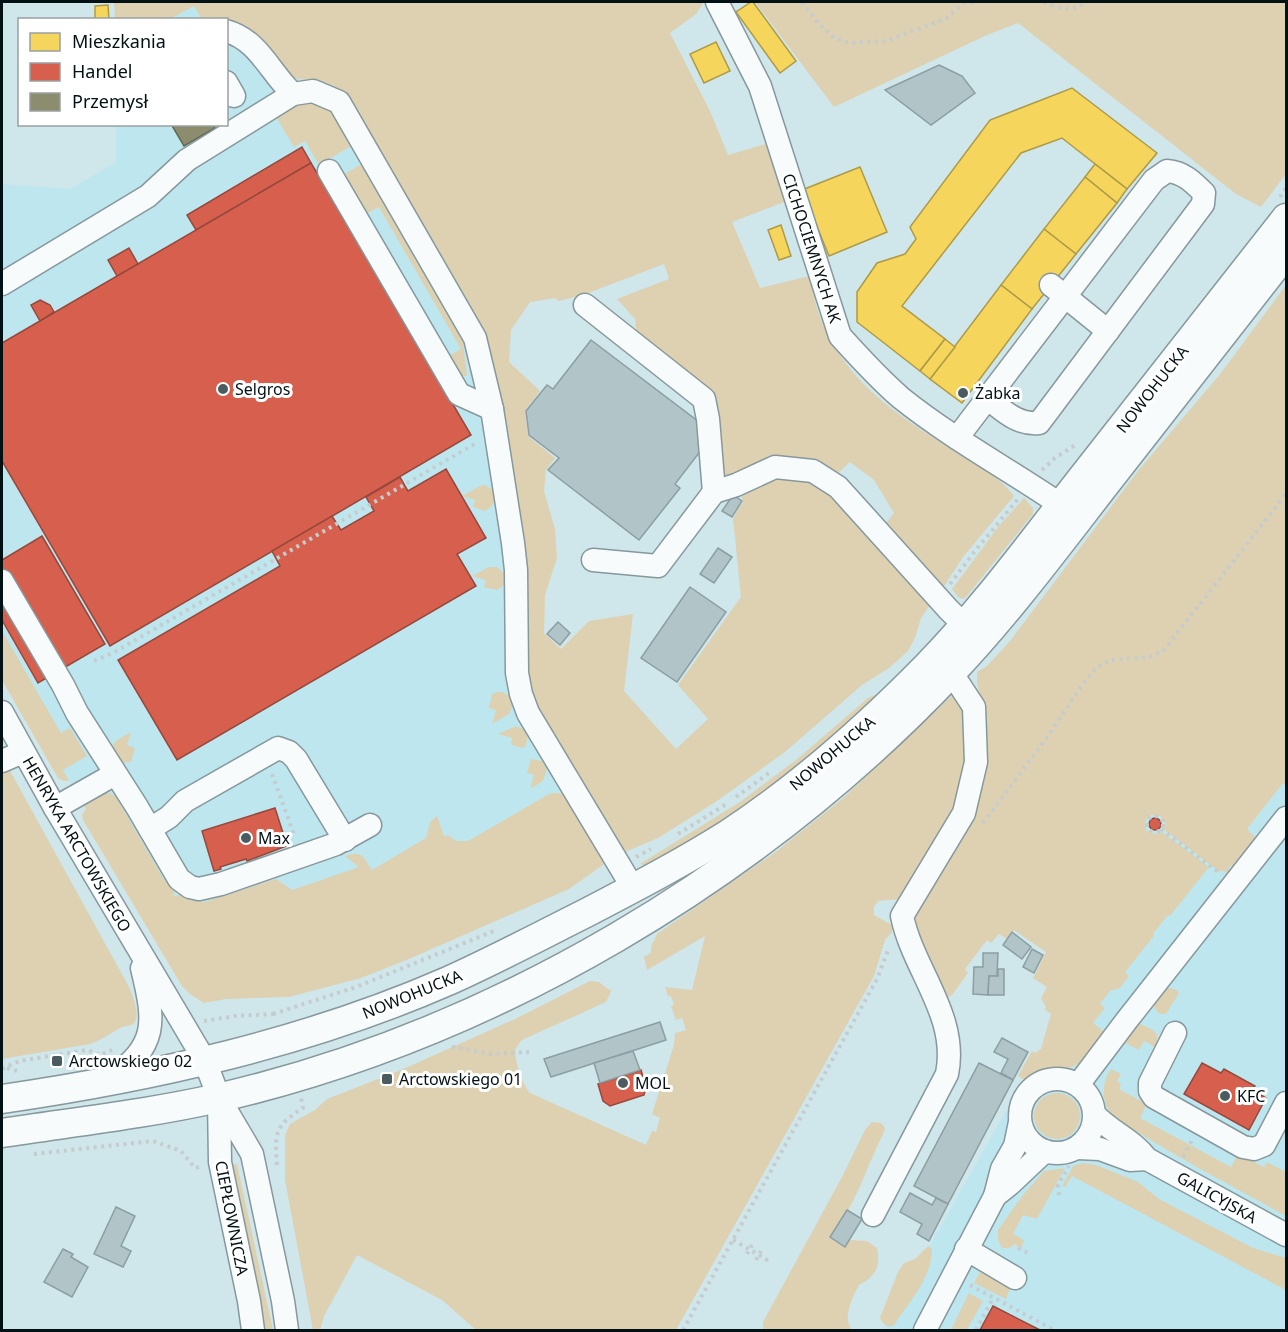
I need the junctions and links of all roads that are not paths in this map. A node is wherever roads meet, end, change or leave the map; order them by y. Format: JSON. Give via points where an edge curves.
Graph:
{"nodes":[{"id":1,"x":717,"y":2,"type":"edge"},
{"id":2,"x":228,"y":32,"type":"edge"},
{"id":3,"x":293,"y":94,"type":"junction"},
{"id":4,"x":329,"y":171,"type":"dead end"},
{"id":5,"x":1287,"y":218,"type":"edge"},
{"id":6,"x":1287,"y":254,"type":"edge"},
{"id":7,"x":2,"y":284,"type":"edge"},
{"id":8,"x":1058,"y":291,"type":"junction"},
{"id":9,"x":585,"y":304,"type":"dead end"},
{"id":10,"x":1108,"y":331,"type":"junction"},
{"id":11,"x":987,"y":398,"type":"junction"},
{"id":12,"x":492,"y":410,"type":"junction"},
{"id":13,"x":957,"y":438,"type":"junction"},
{"id":14,"x":714,"y":492,"type":"junction"},
{"id":15,"x":1061,"y":505,"type":"junction"},
{"id":16,"x":593,"y":560,"type":"dead end"},
{"id":17,"x":2,"y":581,"type":"edge"},
{"id":18,"x":964,"y":625,"type":"junction"},
{"id":19,"x":951,"y":672,"type":"junction"},
{"id":20,"x":2,"y":712,"type":"edge"},
{"id":21,"x":23,"y":752,"type":"junction"},
{"id":22,"x":2,"y":762,"type":"edge"},
{"id":23,"x":115,"y":774,"type":"junction"},
{"id":24,"x":55,"y":808,"type":"junction"},
{"id":25,"x":1287,"y":818,"type":"edge"},
{"id":26,"x":370,"y":825,"type":"dead end"},
{"id":27,"x":150,"y":829,"type":"junction"},
{"id":28,"x":342,"y":834,"type":"junction"},
{"id":29,"x":633,"y":888,"type":"junction"},
{"id":30,"x":136,"y":943,"type":"junction"},
{"id":31,"x":1175,"y":1033,"type":"dead end"},
{"id":32,"x":205,"y":1060,"type":"junction"},
{"id":33,"x":104,"y":1067,"type":"junction"},
{"id":34,"x":1078,"y":1085,"type":"junction"},
{"id":35,"x":219,"y":1098,"type":"junction"},
{"id":36,"x":2,"y":1099,"type":"edge"},
{"id":37,"x":1287,"y":1103,"type":"edge"},
{"id":38,"x":1095,"y":1115,"type":"junction"},
{"id":39,"x":1020,"y":1122,"type":"junction"},
{"id":40,"x":2,"y":1133,"type":"edge"},
{"id":41,"x":1044,"y":1151,"type":"junction"},
{"id":42,"x":1074,"y":1155,"type":"junction"},
{"id":43,"x":1147,"y":1159,"type":"junction"},
{"id":44,"x":995,"y":1196,"type":"junction"},
{"id":45,"x":873,"y":1215,"type":"dead end"},
{"id":46,"x":1287,"y":1235,"type":"edge"},
{"id":47,"x":966,"y":1249,"type":"junction"},
{"id":48,"x":1015,"y":1278,"type":"dead end"},
{"id":49,"x":252,"y":1330,"type":"edge"},
{"id":50,"x":287,"y":1330,"type":"edge"},
{"id":51,"x":925,"y":1330,"type":"edge"}],
"edges":[{"from":1,"to":13,"type":"street","name":"CICHOCIEMNYCH AK","via":[[760,86],[840,336],[901,397]]},
{"from":2,"to":3,"type":"street","via":[[252,43]]},
{"from":3,"to":7,"type":"street","via":[[187,160],[148,196]]},
{"from":3,"to":12,"type":"street","via":[[314,91],[339,102],[475,338]]},
{"from":4,"to":12,"type":"street","via":[[459,394]]},
{"from":5,"to":15,"type":"main road","name":"NOWOHUCKA"},
{"from":6,"to":19,"type":"main road","name":"NOWOHUCKA","via":[[1032,578]]},
{"from":8,"to":10,"type":"street"},
{"from":8,"to":10,"type":"street","via":[[1154,180],[1167,171],[1193,182],[1204,193],[1203,204]]},
{"from":8,"to":11,"type":"street"},
{"from":9,"to":14,"type":"street","via":[[704,399]]},
{"from":10,"to":11,"type":"street","via":[[1039,423],[1015,420]]},
{"from":11,"to":13,"type":"street"},
{"from":12,"to":29,"type":"street","via":[[516,570],[517,674],[521,694],[528,713]]},
{"from":13,"to":15,"type":"street","name":"CICHOCIEMNYCH AK"},
{"from":14,"to":16,"type":"street","via":[[658,566]]},
{"from":14,"to":18,"type":"street","via":[[775,467],[813,471],[838,487]]},
{"from":15,"to":18,"type":"main road","name":"NOWOHUCKA"},
{"from":17,"to":23,"type":"street"},
{"from":18,"to":29,"type":"main road","name":"NOWOHUCKA","via":[[911,682],[801,780],[731,832]]},
{"from":19,"to":35,"type":"main road","name":"NOWOHUCKA","via":[[878,743],[796,814],[709,879],[611,941],[532,983],[416,1035],[304,1074]]},
{"from":19,"to":45,"type":"street","via":[[974,708],[976,762],[964,813],[902,916],[908,941],[944,1017],[949,1049],[946,1074]]},
{"from":20,"to":21,"type":"street","name":"HENRYKA ARCTOWSKIEGO"},
{"from":21,"to":22,"type":"street"},
{"from":21,"to":24,"type":"street","name":"HENRYKA ARCTOWSKIEGO"},
{"from":23,"to":24,"type":"street"},
{"from":23,"to":27,"type":"street"},
{"from":24,"to":30,"type":"street","name":"HENRYKA ARCTOWSKIEGO"},
{"from":25,"to":34,"type":"street"},
{"from":26,"to":28,"type":"street"},
{"from":27,"to":28,"type":"street","via":[[179,879],[199,889],[221,884]]},
{"from":27,"to":28,"type":"street","via":[[185,801],[278,748],[296,759]]},
{"from":29,"to":32,"type":"main road","name":"NOWOHUCKA","via":[[445,982],[306,1033]]},
{"from":30,"to":32,"type":"street","name":"HENRYKA ARCTOWSKIEGO"},
{"from":30,"to":33,"type":"street","name":"HENRYKA ARCTOWSKIEGO","via":[[149,997],[149,1034],[128,1065]]},
{"from":31,"to":37,"type":"street","via":[[1150,1083],[1154,1097],[1243,1147],[1254,1149],[1264,1145]]},
{"from":32,"to":33,"type":"main road","name":"NOWOHUCKA"},
{"from":32,"to":35,"type":"street"},
{"from":33,"to":36,"type":"main road","name":"NOWOHUCKA"},
{"from":34,"to":38,"type":"street","via":[[1093,1103]]},
{"from":34,"to":39,"type":"street","via":[[1054,1079],[1032,1088],[1022,1104]]},
{"from":35,"to":40,"type":"main road","name":"NOWOHUCKA"},
{"from":35,"to":49,"type":"street","name":"CIEPŁOWNICZA","via":[[220,1162]]},
{"from":35,"to":50,"type":"street","name":"CIEPŁOWNICZA","via":[[252,1154]]},
{"from":38,"to":42,"type":"street","via":[[1090,1135]]},
{"from":38,"to":43,"type":"street","name":"GALICYJSKA","via":[[1138,1147]]},
{"from":39,"to":41,"type":"street","via":[[1029,1140]]},
{"from":39,"to":44,"type":"street"},
{"from":41,"to":42,"type":"street"},
{"from":41,"to":44,"type":"street"},
{"from":42,"to":43,"type":"street","name":"GALICYJSKA","via":[[1100,1149],[1130,1161]]},
{"from":43,"to":46,"type":"street","name":"GALICYJSKA"},
{"from":44,"to":47,"type":"street"},
{"from":47,"to":48,"type":"street"},
{"from":47,"to":51,"type":"street"}]}
